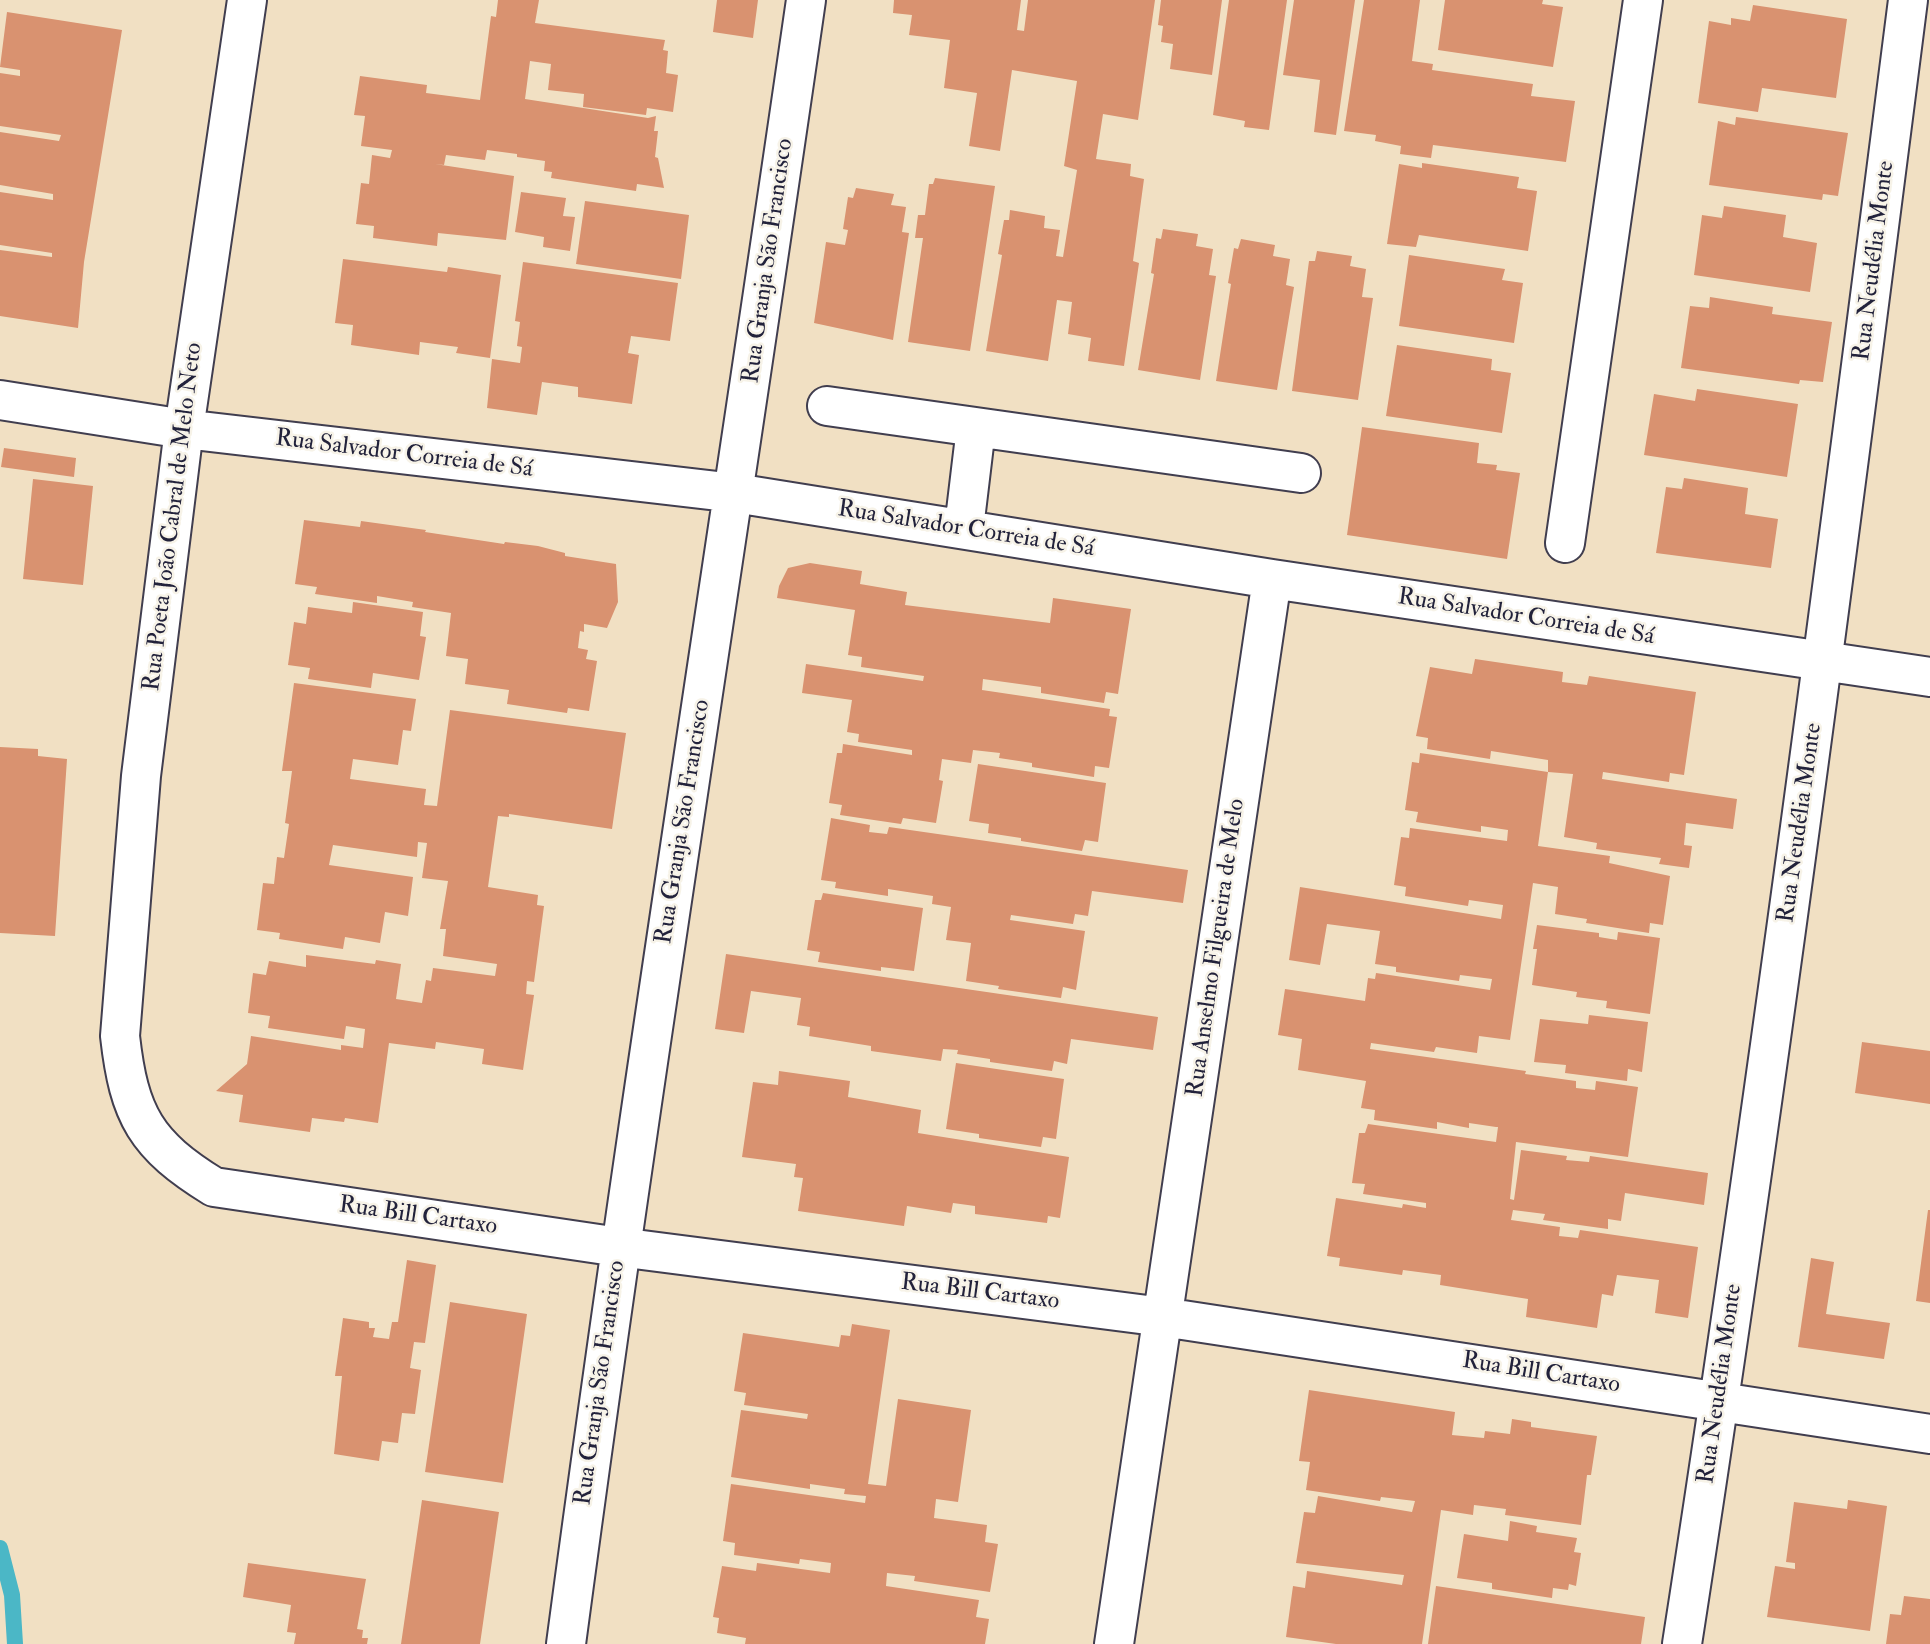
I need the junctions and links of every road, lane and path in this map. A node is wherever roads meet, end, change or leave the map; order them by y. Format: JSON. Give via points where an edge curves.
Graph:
{"nodes":[{"id":1,"x":247,"y":0,"type":"edge"},
{"id":2,"x":806,"y":0,"type":"edge"},
{"id":3,"x":1643,"y":0,"type":"edge"},
{"id":4,"x":1909,"y":0,"type":"edge"},
{"id":5,"x":0,"y":400,"type":"edge"},
{"id":6,"x":827,"y":406,"type":"dead end"},
{"id":7,"x":976,"y":428,"type":"junction"},
{"id":8,"x":184,"y":429,"type":"junction"},
{"id":9,"x":1301,"y":473,"type":"dead end"},
{"id":10,"x":735,"y":493,"type":"junction"},
{"id":11,"x":964,"y":528,"type":"junction"},
{"id":12,"x":1565,"y":542,"type":"dead end"},
{"id":13,"x":1272,"y":579,"type":"junction"},
{"id":14,"x":1824,"y":663,"type":"junction"},
{"id":15,"x":1930,"y":677,"type":"edge"},
{"id":16,"x":120,"y":1036,"type":"joint"},
{"id":17,"x":619,"y":1247,"type":"junction"},
{"id":18,"x":1163,"y":1317,"type":"junction"},
{"id":19,"x":1720,"y":1401,"type":"junction"},
{"id":20,"x":1930,"y":1434,"type":"edge"},
{"id":21,"x":566,"y":1644,"type":"edge"},
{"id":22,"x":1114,"y":1644,"type":"edge"},
{"id":23,"x":1682,"y":1644,"type":"edge"}],
"edges":[{"from":1,"to":8,"type":"street","name":"Rua Poeta João Cabral de Melo Neto"},
{"from":2,"to":10,"type":"street","name":"Rua Granja São Francisco"},
{"from":3,"to":12,"type":"street"},
{"from":4,"to":14,"type":"street","name":"Rua Neudélia Monte"},
{"from":5,"to":8,"type":"street","name":"Rua Salvador Correia de Sá"},
{"from":6,"to":7,"type":"street"},
{"from":7,"to":9,"type":"street"},
{"from":7,"to":11,"type":"street"},
{"from":8,"to":10,"type":"street","name":"Rua Salvador Correia de Sá"},
{"from":8,"to":16,"type":"street","name":"Rua Poeta João Cabral de Melo Neto","via":[[141,776]]},
{"from":10,"to":11,"type":"street","name":"Rua Salvador Correia de Sá"},
{"from":10,"to":17,"type":"street","name":"Rua Granja São Francisco"},
{"from":11,"to":13,"type":"street","name":"Rua Salvador Correia de Sá"},
{"from":13,"to":14,"type":"street","name":"Rua Salvador Correia de Sá"},
{"from":13,"to":18,"type":"street","name":"Rua Anselmo Filgueira de Melo"},
{"from":14,"to":15,"type":"street","name":"Rua Salvador Correia de Sá"},
{"from":14,"to":19,"type":"street","name":"Rua Neudélia Monte"},
{"from":16,"to":17,"type":"street","name":"Rua Bill Cartaxo","via":[[124,1070],[140,1121],[176,1163],[215,1187]]},
{"from":17,"to":18,"type":"street","name":"Rua Bill Cartaxo"},
{"from":17,"to":21,"type":"street","name":"Rua Granja São Francisco"},
{"from":18,"to":19,"type":"street","name":"Rua Bill Cartaxo"},
{"from":18,"to":22,"type":"street","name":"Rua Anselmo Filgueira de Melo"},
{"from":19,"to":20,"type":"street","name":"Rua Bill Cartaxo"},
{"from":19,"to":23,"type":"street","name":"Rua Neudélia Monte"}]}
